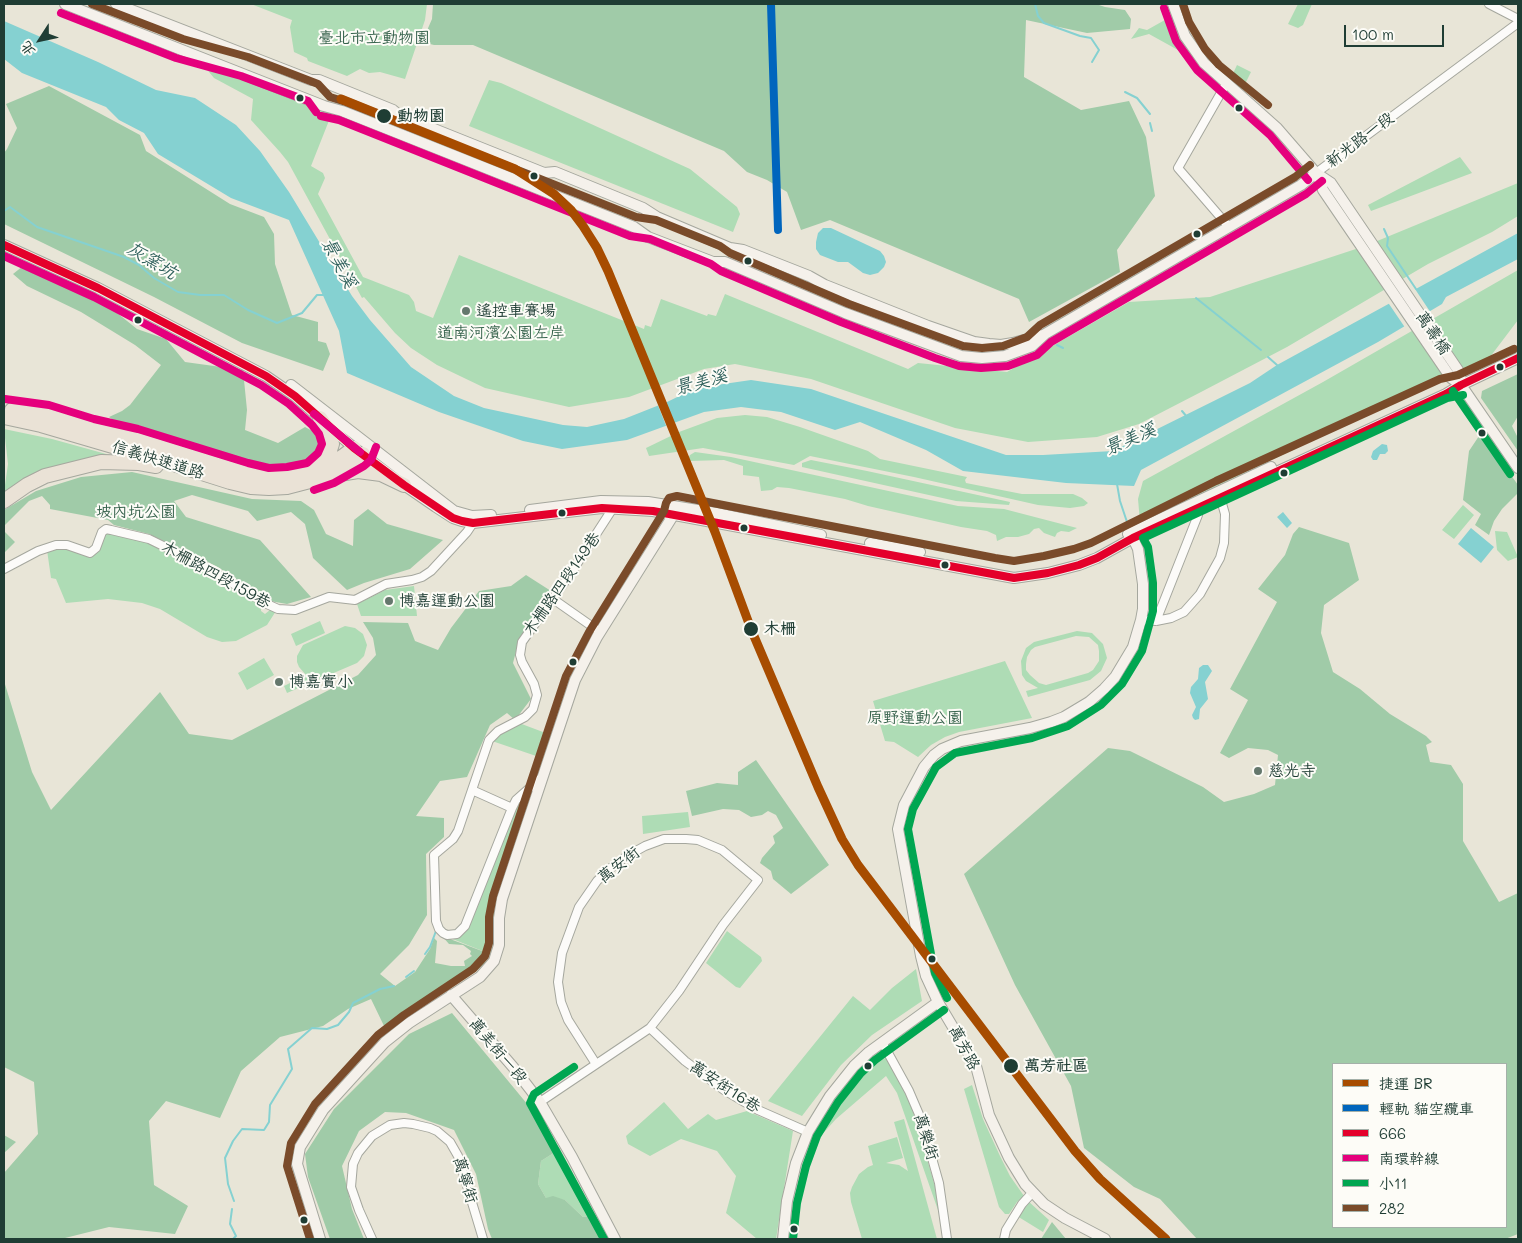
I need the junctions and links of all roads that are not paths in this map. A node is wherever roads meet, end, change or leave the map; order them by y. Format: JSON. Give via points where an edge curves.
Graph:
{"nodes":[{"id":1,"x":66,"y":4,"type":"edge"},
{"id":2,"x":116,"y":4,"type":"edge"},
{"id":3,"x":1173,"y":4,"type":"edge"},
{"id":4,"x":1489,"y":4,"type":"edge"},
{"id":5,"x":1518,"y":19,"type":"edge"},
{"id":6,"x":1518,"y":23,"type":"edge"},
{"id":7,"x":1226,"y":84,"type":"junction"},
{"id":8,"x":1316,"y":173,"type":"junction"},
{"id":9,"x":1229,"y":227,"type":"junction"},
{"id":10,"x":4,"y":238,"type":"edge"},
{"id":11,"x":4,"y":245,"type":"edge"},
{"id":12,"x":945,"y":332,"type":"junction"},
{"id":13,"x":1045,"y":334,"type":"junction"},
{"id":14,"x":939,"y":349,"type":"junction"},
{"id":15,"x":1518,"y":358,"type":"edge"},
{"id":16,"x":1460,"y":385,"type":"junction"},
{"id":17,"x":4,"y":402,"type":"edge"},
{"id":18,"x":4,"y":409,"type":"edge"},
{"id":19,"x":47,"y":415,"type":"junction"},
{"id":20,"x":4,"y":417,"type":"edge"},
{"id":21,"x":320,"y":418,"type":"junction"},
{"id":22,"x":361,"y":448,"type":"junction"},
{"id":23,"x":1518,"y":468,"type":"edge"},
{"id":24,"x":206,"y":474,"type":"junction"},
{"id":25,"x":312,"y":476,"type":"junction"},
{"id":26,"x":404,"y":485,"type":"junction"},
{"id":27,"x":1220,"y":494,"type":"junction"},
{"id":28,"x":4,"y":501,"type":"edge"},
{"id":29,"x":614,"y":505,"type":"junction"},
{"id":30,"x":674,"y":510,"type":"junction"},
{"id":31,"x":1196,"y":510,"type":"junction"},
{"id":32,"x":472,"y":520,"type":"junction"},
{"id":33,"x":1132,"y":536,"type":"junction"},
{"id":34,"x":4,"y":569,"type":"edge"},
{"id":35,"x":552,"y":599,"type":"junction"},
{"id":36,"x":1142,"y":620,"type":"junction"},
{"id":37,"x":1156,"y":621,"type":"junction"},
{"id":38,"x":600,"y":632,"type":"junction"},
{"id":39,"x":542,"y":777,"type":"junction"},
{"id":40,"x":472,"y":790,"type":"junction"},
{"id":41,"x":512,"y":808,"type":"junction"},
{"id":42,"x":451,"y":995,"type":"junction"},
{"id":43,"x":938,"y":1002,"type":"junction"},
{"id":44,"x":650,"y":1028,"type":"junction"},
{"id":45,"x":882,"y":1042,"type":"junction"},
{"id":46,"x":596,"y":1064,"type":"junction"},
{"id":47,"x":540,"y":1102,"type":"junction"},
{"id":48,"x":808,"y":1132,"type":"junction"},
{"id":49,"x":1032,"y":1193,"type":"junction"},
{"id":50,"x":320,"y":1239,"type":"edge"},
{"id":51,"x":372,"y":1239,"type":"edge"},
{"id":52,"x":484,"y":1239,"type":"edge"},
{"id":53,"x":615,"y":1239,"type":"edge"},
{"id":54,"x":783,"y":1239,"type":"edge"},
{"id":55,"x":947,"y":1239,"type":"edge"},
{"id":56,"x":1004,"y":1239,"type":"edge"},
{"id":57,"x":1105,"y":1239,"type":"edge"}],
"edges":[{"from":1,"to":14,"type":"street"},
{"from":2,"to":12,"type":"street","via":[[302,77],[319,80],[544,173],[555,172],[725,246],[792,269]]},
{"from":3,"to":7,"type":"street","name":"萬壽橋","via":[[1180,26],[1192,46]]},
{"from":4,"to":5,"type":"street"},
{"from":6,"to":8,"type":"street","name":"新光路一段"},
{"from":7,"to":8,"type":"street","name":"萬壽橋","via":[[1277,128]]},
{"from":7,"to":9,"type":"street","via":[[1178,168]]},
{"from":8,"to":9,"type":"street","name":"新光路一段"},
{"from":8,"to":16,"type":"street","name":"萬壽橋","via":[[1331,183],[1359,232],[1452,370],[1460,373]]},
{"from":9,"to":13,"type":"street","name":"新光路一段"},
{"from":10,"to":22,"type":"street","via":[[100,282],[256,363],[299,390]]},
{"from":11,"to":21,"type":"street","via":[[98,288],[253,368],[295,396]]},
{"from":12,"to":13,"type":"street","via":[[974,342],[1001,345]]},
{"from":12,"to":14,"type":"street"},
{"from":13,"to":14,"type":"street","via":[[1032,346],[1005,356],[961,356]]},
{"from":15,"to":16,"type":"street"},
{"from":16,"to":23,"type":"street"},
{"from":16,"to":27,"type":"street"},
{"from":17,"to":19,"type":"highway"},
{"from":18,"to":19,"type":"highway","name":"信義快速道路"},
{"from":19,"to":25,"type":"highway","name":"信義快速道路","via":[[245,473],[268,478]]},
{"from":20,"to":24,"type":"highway","name":"信義快速道路"},
{"from":21,"to":22,"type":"street"},
{"from":21,"to":25,"type":"highway","via":[[332,438],[332,444]]},
{"from":22,"to":25,"type":"highway","via":[[343,467]]},
{"from":22,"to":26,"type":"street"},
{"from":22,"to":32,"type":"street"},
{"from":24,"to":25,"type":"highway","name":"信義快速道路","via":[[230,482],[269,488],[287,487]]},
{"from":24,"to":28,"type":"highway","via":[[139,463],[101,462],[45,476]]},
{"from":25,"to":26,"type":"highway","via":[[358,471],[381,474]]},
{"from":26,"to":32,"type":"street","via":[[453,518]]},
{"from":27,"to":31,"type":"street"},
{"from":27,"to":33,"type":"street"},
{"from":27,"to":37,"type":"street","via":[[1225,514],[1224,543],[1212,574],[1184,612]]},
{"from":29,"to":30,"type":"street","via":[[648,502]]},
{"from":29,"to":32,"type":"street","via":[[594,502]]},
{"from":29,"to":35,"type":"street","name":"木柵路四段149巷"},
{"from":30,"to":33,"type":"street","via":[[1014,570],[1077,559]]},
{"from":30,"to":38,"type":"street"},
{"from":31,"to":33,"type":"street"},
{"from":31,"to":37,"type":"street","via":[[1198,514]]},
{"from":32,"to":34,"type":"street","name":"木柵路四段159巷","via":[[437,564],[422,577],[386,584],[355,600],[329,597],[295,610],[278,609],[267,604],[202,565],[149,539],[106,529],[90,553],[66,544],[56,544]]},
{"from":33,"to":36,"type":"street","name":"萬芳路","via":[[1138,549],[1143,584]]},
{"from":35,"to":38,"type":"street"},
{"from":35,"to":40,"type":"street","name":"木柵路四段149巷","via":[[524,638],[521,648],[522,662],[536,690],[536,702],[528,714],[498,730],[489,740]]},
{"from":36,"to":37,"type":"street"},
{"from":36,"to":43,"type":"street","name":"萬芳路","via":[[1125,662],[1089,702],[1040,726],[951,744],[928,762],[908,796],[901,814],[899,836],[921,956]]},
{"from":38,"to":39,"type":"street","via":[[575,680]]},
{"from":39,"to":41,"type":"street","via":[[516,800]]},
{"from":39,"to":42,"type":"street","via":[[502,899],[497,953],[484,973]]},
{"from":40,"to":41,"type":"street"},
{"from":40,"to":41,"type":"street","name":"木柵路四段149巷","via":[[458,832],[434,857],[437,924],[447,935],[457,934],[465,926]]},
{"from":42,"to":47,"type":"street","name":"萬美街一段"},
{"from":42,"to":50,"type":"street","via":[[385,1042],[323,1110],[300,1147],[298,1169]]},
{"from":43,"to":45,"type":"street"},
{"from":43,"to":49,"type":"street","name":"萬芳路","via":[[976,1066],[989,1115]]},
{"from":44,"to":46,"type":"street","name":"萬安街"},
{"from":44,"to":46,"type":"street","name":"萬安街","via":[[686,982],[722,925],[758,880],[722,850],[698,840],[664,839],[638,850],[608,870],[579,907],[562,953],[558,982],[565,1013]]},
{"from":44,"to":48,"type":"street","name":"萬安街16巷","via":[[685,1061],[724,1090],[758,1110]]},
{"from":45,"to":48,"type":"street","via":[[840,1082]]},
{"from":45,"to":55,"type":"street","name":"萬樂街","via":[[921,1119],[939,1183]]},
{"from":46,"to":47,"type":"street","name":"萬安街"},
{"from":47,"to":53,"type":"street","name":"萬美街一段"},
{"from":48,"to":54,"type":"street","via":[[791,1181]]},
{"from":49,"to":56,"type":"street","via":[[1018,1210]]},
{"from":49,"to":57,"type":"street","name":"萬芳路","via":[[1055,1212]]},
{"from":51,"to":52,"type":"street","name":"萬寧街","via":[[352,1187],[353,1164],[372,1136],[390,1125],[404,1123],[430,1128],[450,1142],[458,1156]]}]}
